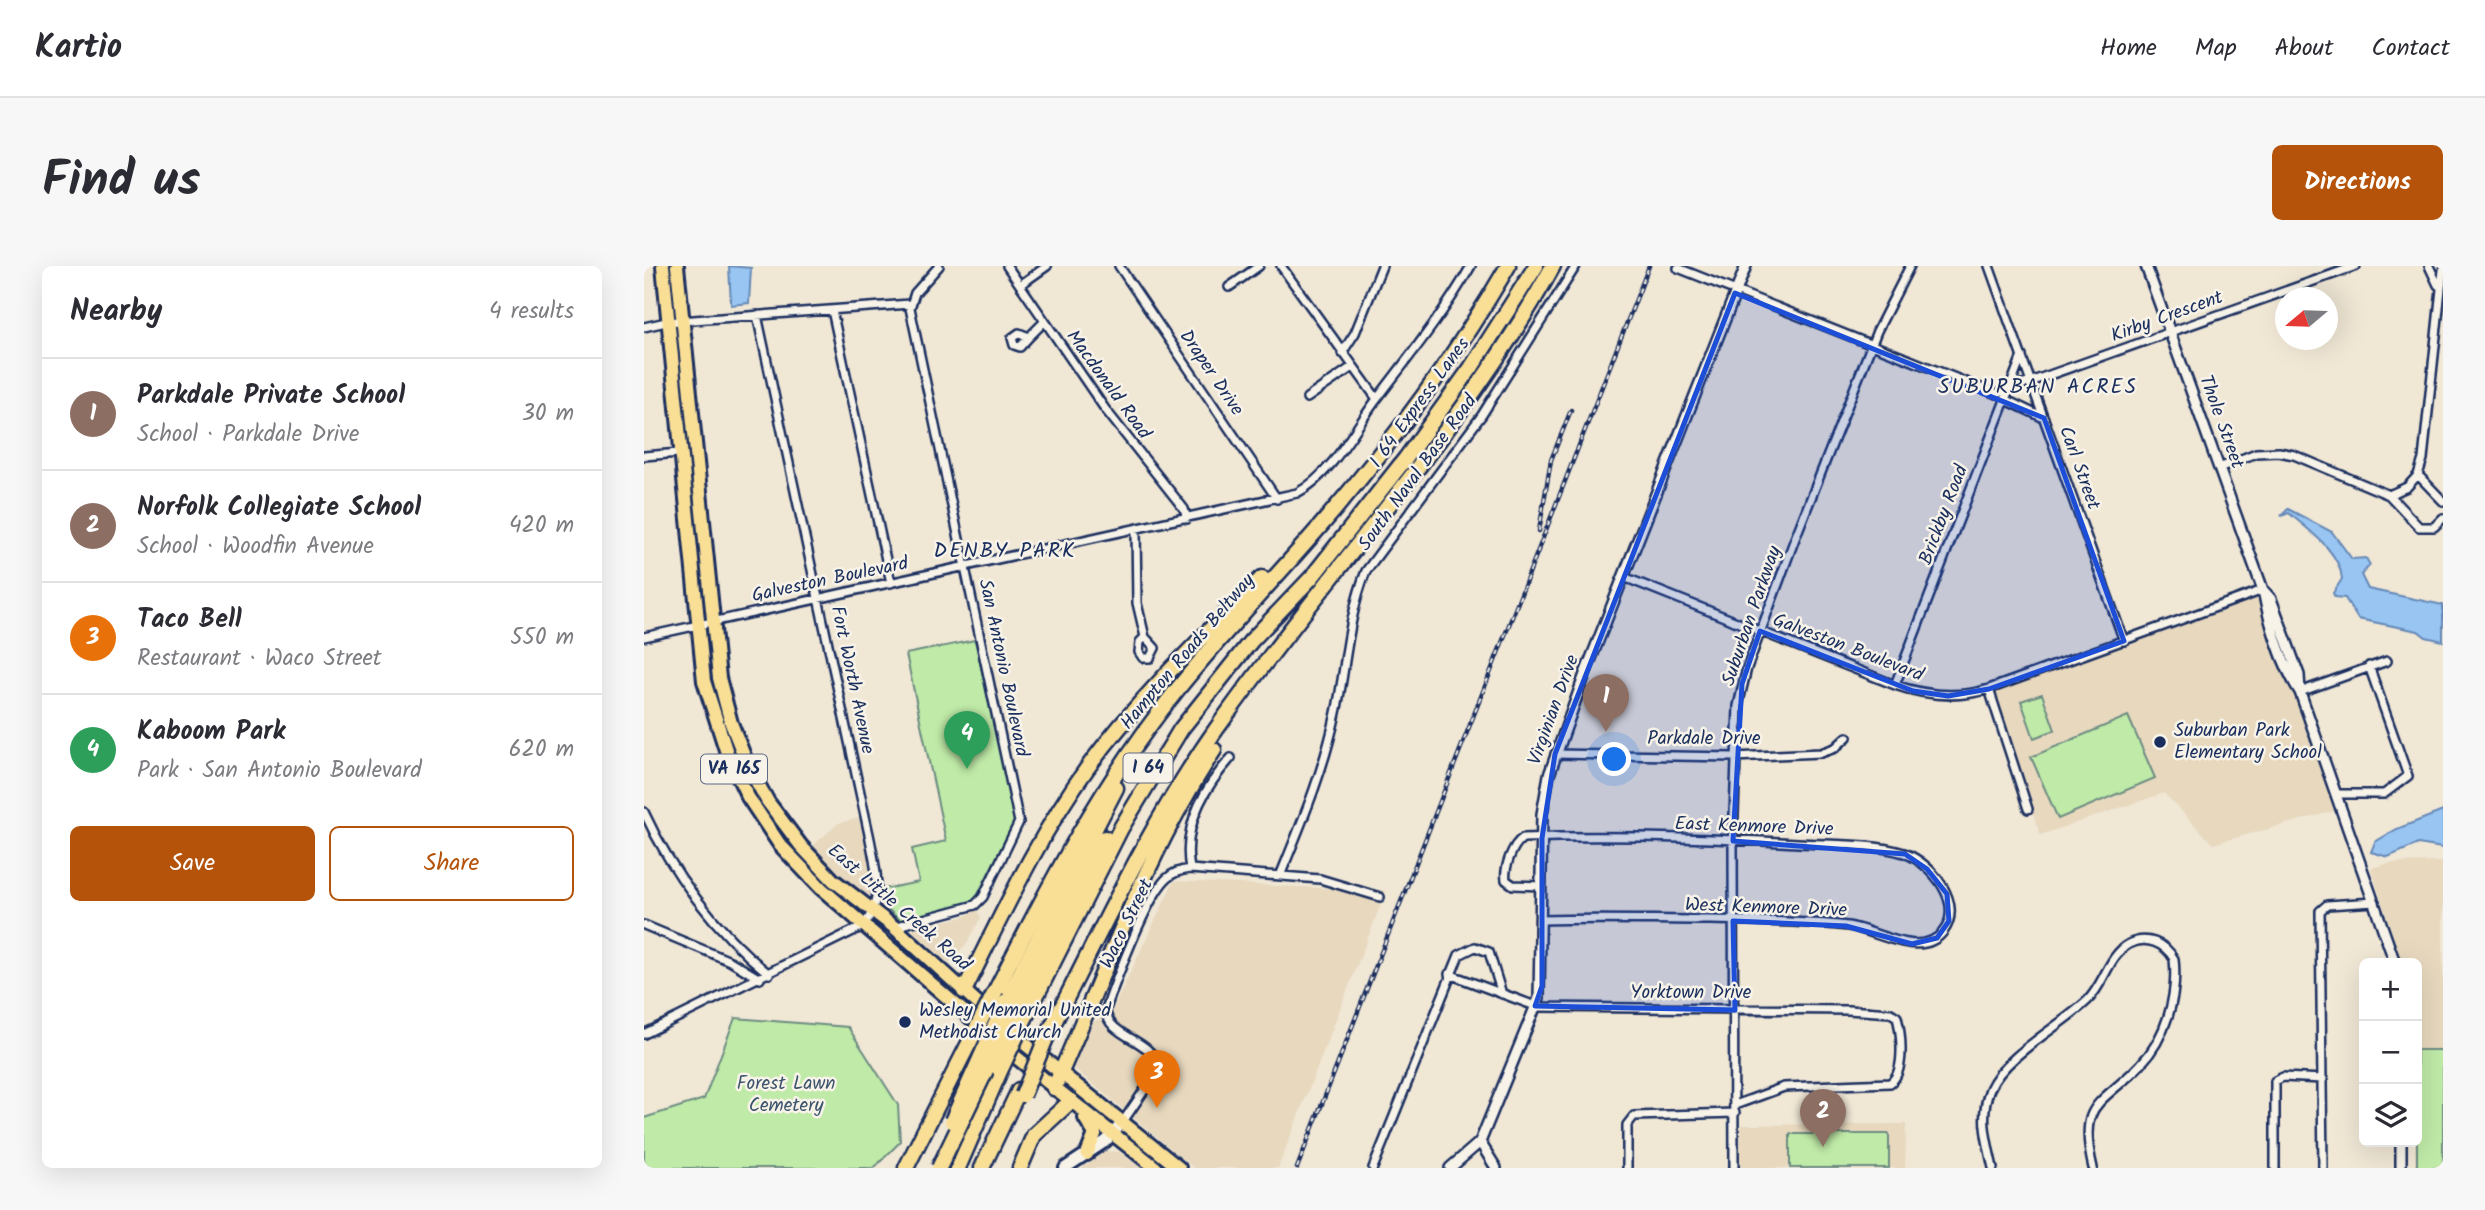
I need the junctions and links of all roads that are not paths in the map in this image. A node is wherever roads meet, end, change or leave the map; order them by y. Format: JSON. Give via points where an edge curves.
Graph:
{"nodes":[{"id":1,"x":663,"y":266,"type":"edge"},
{"id":2,"x":677,"y":266,"type":"edge"},
{"id":3,"x":938,"y":266,"type":"edge"},
{"id":4,"x":1007,"y":266,"type":"edge"},
{"id":5,"x":1047,"y":266,"type":"edge"},
{"id":6,"x":1119,"y":266,"type":"edge"},
{"id":7,"x":1259,"y":266,"type":"edge"},
{"id":8,"x":1382,"y":266,"type":"edge"},
{"id":9,"x":1471,"y":266,"type":"edge"},
{"id":10,"x":1508,"y":266,"type":"edge"},
{"id":11,"x":1535,"y":266,"type":"edge"},
{"id":12,"x":1553,"y":266,"type":"edge"},
{"id":13,"x":1576,"y":266,"type":"edge"},
{"id":14,"x":1746,"y":266,"type":"edge"},
{"id":15,"x":1910,"y":266,"type":"edge"},
{"id":16,"x":1989,"y":266,"type":"edge"},
{"id":17,"x":2146,"y":266,"type":"edge"},
{"id":18,"x":2356,"y":266,"type":"edge"},
{"id":19,"x":2429,"y":266,"type":"edge"},
{"id":20,"x":1283,"y":267,"type":"edge"},
{"id":21,"x":1678,"y":268,"type":"dead end"},
{"id":22,"x":2443,"y":270,"type":"edge"},
{"id":23,"x":1020,"y":285,"type":"junction"},
{"id":24,"x":1229,"y":287,"type":"dead end"},
{"id":25,"x":2439,"y":290,"type":"junction"},
{"id":26,"x":1735,"y":293,"type":"junction"},
{"id":27,"x":910,"y":304,"type":"junction"},
{"id":28,"x":832,"y":310,"type":"junction"},
{"id":29,"x":757,"y":315,"type":"junction"},
{"id":30,"x":681,"y":321,"type":"junction"},
{"id":31,"x":666,"y":322,"type":"junction"},
{"id":32,"x":1044,"y":322,"type":"junction"},
{"id":33,"x":644,"y":327,"type":"edge"},
{"id":34,"x":2170,"y":332,"type":"junction"},
{"id":35,"x":1029,"y":337,"type":"dead end"},
{"id":36,"x":1871,"y":347,"type":"junction"},
{"id":37,"x":1342,"y":353,"type":"junction"},
{"id":38,"x":2022,"y":356,"type":"junction"},
{"id":39,"x":1352,"y":367,"type":"junction"},
{"id":40,"x":2031,"y":382,"type":"junction"},
{"id":41,"x":2010,"y":390,"type":"junction"},
{"id":42,"x":1989,"y":393,"type":"junction"},
{"id":43,"x":1307,"y":398,"type":"dead end"},
{"id":44,"x":1377,"y":399,"type":"junction"},
{"id":45,"x":2006,"y":400,"type":"junction"},
{"id":46,"x":1419,"y":403,"type":"junction"},
{"id":47,"x":2044,"y":418,"type":"junction"},
{"id":48,"x":680,"y":453,"type":"junction"},
{"id":49,"x":644,"y":456,"type":"edge"},
{"id":50,"x":2219,"y":468,"type":"junction"},
{"id":51,"x":2418,"y":475,"type":"junction"},
{"id":52,"x":2389,"y":495,"type":"junction"},
{"id":53,"x":1277,"y":499,"type":"junction"},
{"id":54,"x":2443,"y":501,"type":"edge"},
{"id":55,"x":2443,"y":518,"type":"edge"},
{"id":56,"x":1187,"y":519,"type":"junction"},
{"id":57,"x":1136,"y":530,"type":"junction"},
{"id":58,"x":965,"y":567,"type":"junction"},
{"id":59,"x":1624,"y":577,"type":"junction"},
{"id":60,"x":891,"y":583,"type":"junction"},
{"id":61,"x":2263,"y":590,"type":"junction"},
{"id":62,"x":818,"y":599,"type":"junction"},
{"id":63,"x":711,"y":622,"type":"junction"},
{"id":64,"x":696,"y":625,"type":"junction"},
{"id":65,"x":1760,"y":631,"type":"junction"},
{"id":66,"x":1225,"y":632,"type":"junction"},
{"id":67,"x":644,"y":636,"type":"edge"},
{"id":68,"x":1145,"y":637,"type":"dead end"},
{"id":69,"x":2124,"y":641,"type":"junction"},
{"id":70,"x":1271,"y":657,"type":"junction"},
{"id":71,"x":2387,"y":661,"type":"dead end"},
{"id":72,"x":2369,"y":667,"type":"junction"},
{"id":73,"x":1895,"y":685,"type":"junction"},
{"id":74,"x":1989,"y":689,"type":"junction"},
{"id":75,"x":2300,"y":692,"type":"junction"},
{"id":76,"x":1847,"y":737,"type":"dead end"},
{"id":77,"x":1555,"y":754,"type":"junction"},
{"id":78,"x":1734,"y":757,"type":"junction"},
{"id":79,"x":1231,"y":758,"type":"dead end"},
{"id":80,"x":2336,"y":794,"type":"junction"},
{"id":81,"x":2028,"y":809,"type":"dead end"},
{"id":82,"x":644,"y":812,"type":"edge"},
{"id":83,"x":1542,"y":838,"type":"junction"},
{"id":84,"x":1733,"y":841,"type":"junction"},
{"id":85,"x":1190,"y":869,"type":"junction"},
{"id":86,"x":1280,"y":876,"type":"junction"},
{"id":87,"x":1541,"y":886,"type":"junction"},
{"id":88,"x":1947,"y":894,"type":"joint"},
{"id":89,"x":1380,"y":897,"type":"dead end"},
{"id":90,"x":2375,"y":902,"type":"junction"},
{"id":91,"x":875,"y":912,"type":"junction"},
{"id":92,"x":1541,"y":920,"type":"junction"},
{"id":93,"x":1733,"y":921,"type":"junction"},
{"id":94,"x":863,"y":926,"type":"junction"},
{"id":95,"x":894,"y":927,"type":"junction"},
{"id":96,"x":646,"y":928,"type":"edge"},
{"id":97,"x":2393,"y":958,"type":"edge"},
{"id":98,"x":769,"y":974,"type":"junction"},
{"id":99,"x":1449,"y":974,"type":"junction"},
{"id":100,"x":760,"y":979,"type":"junction"},
{"id":101,"x":964,"y":991,"type":"junction"},
{"id":102,"x":1502,"y":994,"type":"junction"},
{"id":103,"x":1535,"y":1006,"type":"junction"},
{"id":104,"x":1015,"y":1010,"type":"junction"},
{"id":105,"x":1735,"y":1010,"type":"junction"},
{"id":106,"x":964,"y":1012,"type":"junction"},
{"id":107,"x":644,"y":1034,"type":"edge"},
{"id":108,"x":1060,"y":1074,"type":"junction"},
{"id":109,"x":2323,"y":1079,"type":"junction"},
{"id":110,"x":1054,"y":1088,"type":"junction"},
{"id":111,"x":1021,"y":1093,"type":"junction"},
{"id":112,"x":1071,"y":1101,"type":"junction"},
{"id":113,"x":1735,"y":1109,"type":"junction"},
{"id":114,"x":1122,"y":1123,"type":"junction"},
{"id":115,"x":1113,"y":1134,"type":"junction"},
{"id":116,"x":1480,"y":1142,"type":"junction"},
{"id":117,"x":2401,"y":1147,"type":"edge"},
{"id":118,"x":1087,"y":1154,"type":"junction"},
{"id":119,"x":906,"y":1168,"type":"edge"},
{"id":120,"x":939,"y":1168,"type":"edge"},
{"id":121,"x":958,"y":1168,"type":"edge"},
{"id":122,"x":982,"y":1168,"type":"edge"},
{"id":123,"x":992,"y":1168,"type":"edge"},
{"id":124,"x":1020,"y":1168,"type":"edge"},
{"id":125,"x":1065,"y":1168,"type":"edge"},
{"id":126,"x":1156,"y":1168,"type":"edge"},
{"id":127,"x":1178,"y":1168,"type":"edge"},
{"id":128,"x":1373,"y":1168,"type":"edge"},
{"id":129,"x":1450,"y":1168,"type":"edge"},
{"id":130,"x":1496,"y":1168,"type":"edge"},
{"id":131,"x":1627,"y":1168,"type":"edge"},
{"id":132,"x":1734,"y":1168,"type":"edge"},
{"id":133,"x":1993,"y":1168,"type":"edge"},
{"id":134,"x":2092,"y":1168,"type":"edge"},
{"id":135,"x":2275,"y":1168,"type":"edge"},
{"id":136,"x":2323,"y":1168,"type":"edge"},
{"id":137,"x":2401,"y":1168,"type":"edge"}],
"edges":[{"from":1,"to":31,"type":"main road","name":"East Little Creek Road","number":"VA 165"},
{"from":2,"to":30,"type":"main road","name":"East Little Creek Road","number":"VA 165"},
{"from":3,"to":27,"type":"street"},
{"from":4,"to":23,"type":"street","name":"Macdonald Road"},
{"from":5,"to":23,"type":"street"},
{"from":6,"to":53,"type":"street","name":"Draper Drive"},
{"from":7,"to":24,"type":"street"},
{"from":8,"to":37,"type":"street"},
{"from":9,"to":44,"type":"street"},
{"from":10,"to":46,"type":"highway","name":"Hampton Roads Beltway","number":"I 64"},
{"from":11,"to":104,"type":"highway","name":"I 64 Express Lanes","via":[[1438,414],[1312,577],[1251,641],[1181,729]]},
{"from":12,"to":70,"type":"highway","number":"I 64","via":[[1462,409]]},
{"from":13,"to":86,"type":"street","name":"South Naval Base Road","via":[[1489,404],[1366,571],[1320,778]]},
{"from":14,"to":26,"type":"street","name":"Virginian Drive"},
{"from":15,"to":36,"type":"street","name":"Suburban Parkway"},
{"from":16,"to":38,"type":"street","name":"Carl Street"},
{"from":17,"to":34,"type":"street","name":"Thole Street"},
{"from":18,"to":34,"type":"street","name":"Kirby Crescent"},
{"from":19,"to":25,"type":"street"},
{"from":20,"to":37,"type":"street"},
{"from":21,"to":26,"type":"street","name":"Kirby Crescent"},
{"from":22,"to":25,"type":"street"},
{"from":23,"to":32,"type":"street","name":"Macdonald Road"},
{"from":25,"to":51,"type":"street"},
{"from":26,"to":36,"type":"street","name":"Kirby Crescent"},
{"from":26,"to":59,"type":"street","name":"Virginian Drive"},
{"from":27,"to":28,"type":"street"},
{"from":27,"to":58,"type":"street","name":"San Antonio Boulevard"},
{"from":28,"to":29,"type":"street"},
{"from":28,"to":60,"type":"street"},
{"from":29,"to":30,"type":"street"},
{"from":29,"to":62,"type":"street","name":"Fort Worth Avenue"},
{"from":30,"to":31,"type":"street"},
{"from":30,"to":63,"type":"main road","name":"East Little Creek Road","number":"VA 165"},
{"from":31,"to":33,"type":"street"},
{"from":31,"to":48,"type":"main road","name":"East Little Creek Road","number":"VA 165"},
{"from":32,"to":35,"type":"street"},
{"from":32,"to":56,"type":"street","name":"Macdonald Road"},
{"from":34,"to":40,"type":"street","name":"Kirby Crescent"},
{"from":34,"to":50,"type":"street","name":"Thole Street"},
{"from":36,"to":42,"type":"street","name":"Kirby Crescent"},
{"from":36,"to":65,"type":"street","name":"Suburban Parkway"},
{"from":37,"to":39,"type":"street"},
{"from":38,"to":40,"type":"street","name":"Carl Street"},
{"from":38,"to":41,"type":"street","name":"Brickby Road"},
{"from":39,"to":43,"type":"street"},
{"from":39,"to":44,"type":"street"},
{"from":40,"to":41,"type":"street","name":"Kirby Crescent"},
{"from":40,"to":47,"type":"street","name":"Carl Street"},
{"from":41,"to":42,"type":"street","name":"Kirby Crescent"},
{"from":41,"to":45,"type":"street","name":"Brickby Road"},
{"from":42,"to":45,"type":"street","name":"Kirby Crescent"},
{"from":44,"to":53,"type":"street","name":"Galveston Boulevard","via":[[1308,486]]},
{"from":45,"to":47,"type":"street","name":"Kirby Crescent"},
{"from":45,"to":73,"type":"street","name":"Brickby Road"},
{"from":46,"to":66,"type":"highway","name":"Hampton Roads Beltway","number":"I 64","via":[[1347,494]]},
{"from":46,"to":101,"type":"highway","via":[[1292,548],[1169,671],[1113,735],[1035,852]]},
{"from":47,"to":69,"type":"street","name":"Carl Street"},
{"from":48,"to":49,"type":"street"},
{"from":48,"to":64,"type":"main road","name":"East Little Creek Road","number":"VA 165"},
{"from":50,"to":52,"type":"street","via":[[2256,453],[2279,452]]},
{"from":50,"to":61,"type":"street","name":"Thole Street"},
{"from":51,"to":52,"type":"street","via":[[2407,487]]},
{"from":51,"to":54,"type":"street"},
{"from":52,"to":55,"type":"street","via":[[2419,527],[2434,527]]},
{"from":53,"to":56,"type":"street","name":"Galveston Boulevard"},
{"from":56,"to":57,"type":"street","name":"Galveston Boulevard"},
{"from":57,"to":58,"type":"street","name":"Galveston Boulevard"},
{"from":57,"to":68,"type":"street","via":[[1137,603]]},
{"from":58,"to":60,"type":"street","name":"Galveston Boulevard"},
{"from":58,"to":95,"type":"street","name":"San Antonio Boulevard","via":[[1019,822],[975,905]]},
{"from":59,"to":65,"type":"street","name":"Galveston Boulevard"},
{"from":59,"to":77,"type":"street","name":"Virginian Drive"},
{"from":60,"to":62,"type":"street","name":"Galveston Boulevard"},
{"from":61,"to":69,"type":"street","name":"Galveston Boulevard"},
{"from":61,"to":75,"type":"street","name":"Thole Street","via":[[2290,677]]},
{"from":62,"to":63,"type":"street","name":"Galveston Boulevard"},
{"from":62,"to":91,"type":"street","name":"Fort Worth Avenue","via":[[876,870]]},
{"from":63,"to":64,"type":"street","name":"Galveston Boulevard"},
{"from":63,"to":91,"type":"main road","name":"East Little Creek Road","number":"VA 165","via":[[723,700],[758,786],[807,853]]},
{"from":64,"to":67,"type":"street","name":"Galveston Boulevard"},
{"from":64,"to":94,"type":"main road","name":"East Little Creek Road","number":"VA 165","via":[[710,706],[748,797],[792,859]]},
{"from":65,"to":73,"type":"street","name":"Galveston Boulevard"},
{"from":65,"to":78,"type":"street","name":"Suburban Parkway","via":[[1742,684]]},
{"from":66,"to":104,"type":"highway","via":[[1105,808]]},
{"from":66,"to":119,"type":"highway","name":"Hampton Roads Beltway","number":"I 64","bridge":true,"via":[[1159,713],[1097,801],[1045,892]]},
{"from":69,"to":74,"type":"street","name":"Galveston Boulevard"},
{"from":70,"to":108,"type":"highway","via":[[1164,834]]},
{"from":70,"to":111,"type":"highway","number":"I 64","bridge":true,"via":[[1174,795]]},
{"from":71,"to":72,"type":"street"},
{"from":72,"to":75,"type":"street"},
{"from":72,"to":80,"type":"street","via":[[2408,776],[2384,794]]},
{"from":73,"to":74,"type":"street","name":"Galveston Boulevard","via":[[1948,696]]},
{"from":74,"to":81,"type":"street"},
{"from":75,"to":80,"type":"street","name":"Thole Street"},
{"from":76,"to":78,"type":"street","name":"Parkdale Drive","via":[[1821,753]]},
{"from":77,"to":78,"type":"street","name":"Parkdale Drive"},
{"from":77,"to":83,"type":"street","name":"Virginian Drive","via":[[1544,799]]},
{"from":78,"to":84,"type":"street","name":"Suburban Parkway"},
{"from":79,"to":85,"type":"street","via":[[1210,782],[1192,820],[1187,850]]},
{"from":80,"to":90,"type":"street","name":"Thole Street"},
{"from":82,"to":98,"type":"street","via":[[674,867],[711,916]]},
{"from":83,"to":84,"type":"street","name":"East Kenmore Drive"},
{"from":83,"to":87,"type":"street","name":"Virginian Drive"},
{"from":83,"to":87,"type":"street","via":[[1519,840],[1504,877],[1513,885]]},
{"from":84,"to":88,"type":"street","name":"East Kenmore Drive","via":[[1862,847],[1905,854],[1927,869]]},
{"from":84,"to":93,"type":"street","name":"Suburban Parkway"},
{"from":85,"to":86,"type":"street"},
{"from":85,"to":114,"type":"street","name":"Waco Street","via":[[1173,873],[1161,885],[1106,1009],[1111,1024],[1150,1051],[1157,1063],[1154,1076]]},
{"from":86,"to":89,"type":"street","via":[[1324,879]]},
{"from":87,"to":92,"type":"street","name":"Virginian Drive"},
{"from":88,"to":93,"type":"street","name":"West Kenmore Drive","via":[[1950,913],[1945,929],[1933,941],[1919,944],[1846,926]]},
{"from":90,"to":97,"type":"street","name":"Thole Street"},
{"from":90,"to":109,"type":"street","via":[[2327,905],[2320,911]]},
{"from":91,"to":94,"type":"street"},
{"from":91,"to":95,"type":"main road","name":"East Little Creek Road","number":"VA 165"},
{"from":92,"to":93,"type":"street","name":"West Kenmore Drive"},
{"from":92,"to":103,"type":"street","name":"Virginian Drive","via":[[1542,986]]},
{"from":93,"to":105,"type":"street","name":"Suburban Parkway"},
{"from":94,"to":98,"type":"street"},
{"from":94,"to":106,"type":"main road","name":"East Little Creek Road","number":"VA 165"},
{"from":95,"to":101,"type":"main road","name":"East Little Creek Road","number":"VA 165"},
{"from":96,"to":100,"type":"street","via":[[730,961]]},
{"from":98,"to":100,"type":"street"},
{"from":99,"to":102,"type":"street","name":"Yorktown Drive"},
{"from":99,"to":102,"type":"street","via":[[1464,951],[1481,947],[1492,957]]},
{"from":99,"to":128,"type":"street"},
{"from":100,"to":107,"type":"street"},
{"from":101,"to":106,"type":"main road"},
{"from":101,"to":108,"type":"main road","name":"East Little Creek Road","number":"VA 165"},
{"from":102,"to":103,"type":"street","name":"Yorktown Drive"},
{"from":103,"to":105,"type":"street","name":"Yorktown Drive"},
{"from":103,"to":116,"type":"street","name":"Virginian Drive"},
{"from":104,"to":120,"type":"highway","bridge":true},
{"from":104,"to":120,"type":"highway","bridge":true,"via":[[951,1126]]},
{"from":104,"to":121,"type":"highway","bridge":true,"via":[[1000,1071]]},
{"from":105,"to":113,"type":"street","name":"Suburban Parkway"},
{"from":105,"to":113,"type":"street","name":"Yorktown Drive","via":[[1895,1014],[1900,1040],[1895,1080],[1784,1087]]},
{"from":106,"to":110,"type":"main road","name":"East Little Creek Road","number":"VA 165"},
{"from":108,"to":110,"type":"highway"},
{"from":108,"to":114,"type":"main road","name":"East Little Creek Road","number":"VA 165"},
{"from":109,"to":135,"type":"street","via":[[2283,1077],[2275,1082]]},
{"from":109,"to":136,"type":"street"},
{"from":110,"to":112,"type":"main road","name":"East Little Creek Road","number":"VA 165"},
{"from":111,"to":122,"type":"highway"},
{"from":111,"to":123,"type":"highway"},
{"from":112,"to":115,"type":"main road","name":"East Little Creek Road","number":"VA 165"},
{"from":112,"to":118,"type":"main road","via":[[1095,1134]]},
{"from":112,"to":124,"type":"highway","via":[[1034,1135]]},
{"from":113,"to":131,"type":"street","via":[[1634,1116],[1627,1125]]},
{"from":113,"to":132,"type":"street","name":"Suburban Parkway"},
{"from":114,"to":115,"type":"main road"},
{"from":114,"to":127,"type":"main road","name":"East Little Creek Road","number":"VA 165"},
{"from":115,"to":118,"type":"main road"},
{"from":115,"to":126,"type":"main road","name":"East Little Creek Road","number":"VA 165"},
{"from":116,"to":129,"type":"street","name":"Virginian Drive"},
{"from":116,"to":130,"type":"street"},
{"from":117,"to":137,"type":"street"},
{"from":118,"to":125,"type":"main road"},
{"from":133,"to":134,"type":"street","via":[[1983,1123],[1989,1091],[2000,1073],[2093,995],[2117,954],[2128,945],[2149,941],[2172,955],[2174,995],[2153,1048],[2100,1099],[2089,1118],[2086,1135]]}]}
